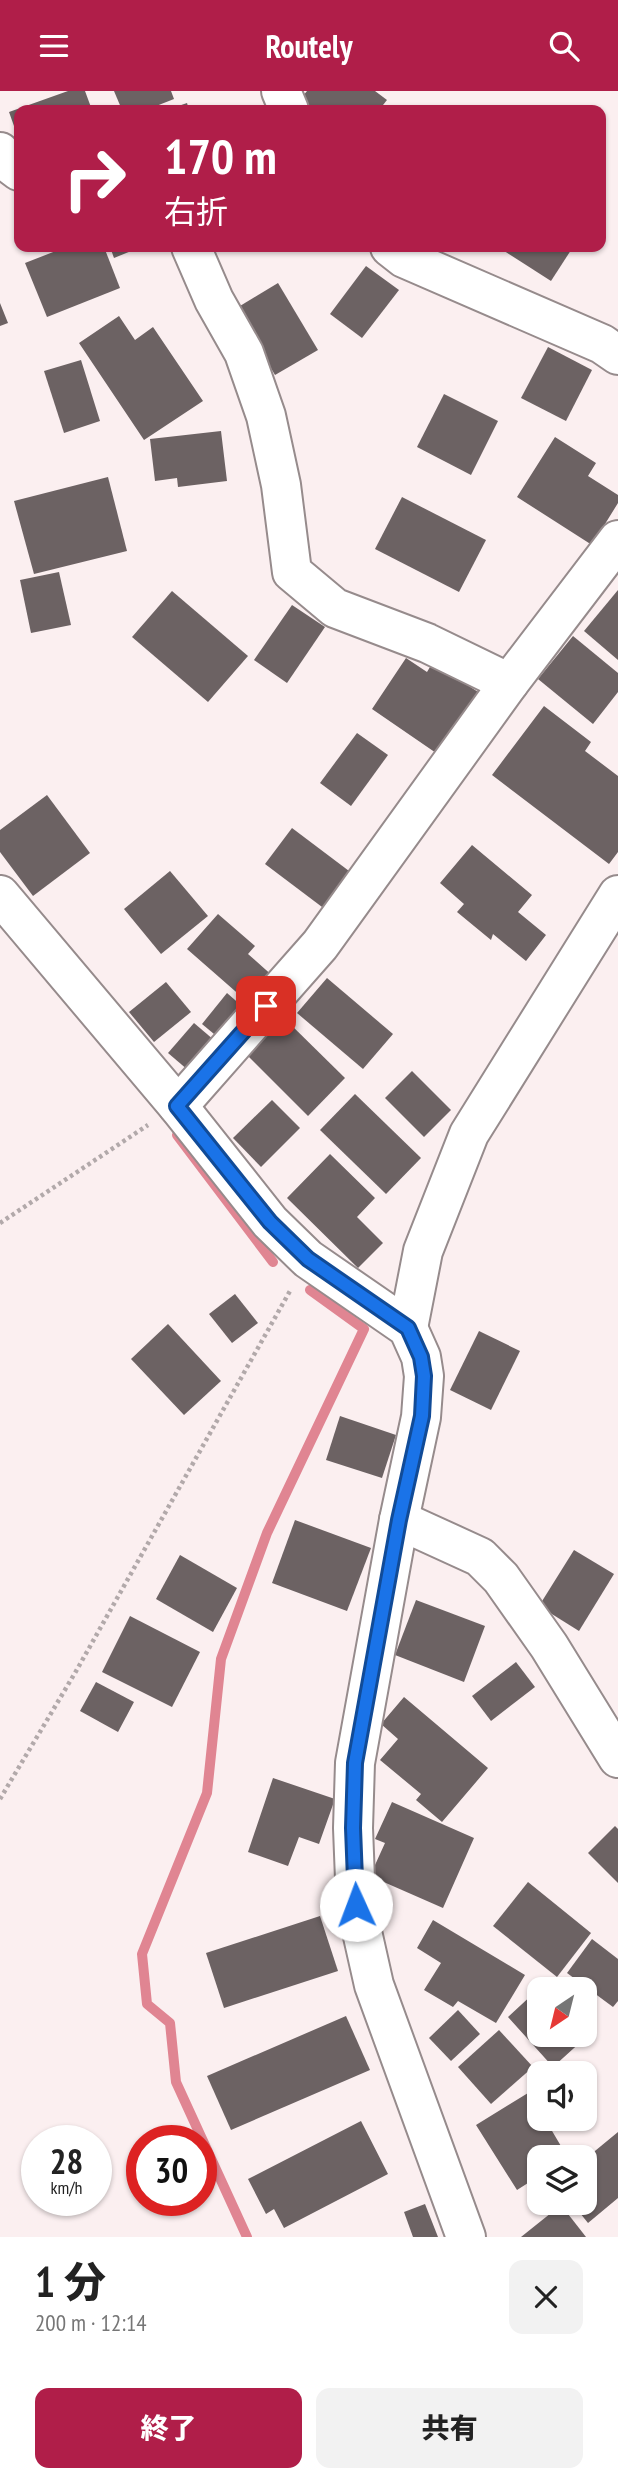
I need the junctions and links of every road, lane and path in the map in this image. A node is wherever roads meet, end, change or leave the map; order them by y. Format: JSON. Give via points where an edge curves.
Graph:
{"nodes":[{"id":1,"x":0,"y":152,"type":"edge"},
{"id":2,"x":14,"y":167,"type":"edge"},
{"id":3,"x":200,"y":252,"type":"edge"},
{"id":4,"x":396,"y":252,"type":"edge"},
{"id":5,"x":618,"y":355,"type":"edge"},
{"id":6,"x":618,"y":540,"type":"edge"},
{"id":7,"x":509,"y":683,"type":"junction"},
{"id":8,"x":0,"y":895,"type":"edge"},
{"id":9,"x":618,"y":895,"type":"edge"},
{"id":10,"x":177,"y":1106,"type":"junction"},
{"id":11,"x":0,"y":1223,"type":"edge"},
{"id":12,"x":308,"y":1259,"type":"junction"},
{"id":13,"x":408,"y":1328,"type":"junction"},
{"id":14,"x":399,"y":1520,"type":"junction"},
{"id":15,"x":618,"y":1758,"type":"edge"},
{"id":16,"x":0,"y":1799,"type":"edge"},
{"id":17,"x":466,"y":2237,"type":"edge"}],
"edges":[{"from":1,"to":2,"type":"street"},
{"from":3,"to":7,"type":"street","via":[[215,300],[244,353],[267,416],[292,572],[335,608],[427,643]]},
{"from":4,"to":5,"type":"street"},
{"from":6,"to":7,"type":"street"},
{"from":7,"to":10,"type":"street","via":[[320,945]]},
{"from":8,"to":10,"type":"street"},
{"from":9,"to":13,"type":"street","via":[[469,1134],[423,1251]]},
{"from":10,"to":11,"type":"path"},
{"from":10,"to":12,"type":"street","via":[[270,1222]]},
{"from":12,"to":13,"type":"street"},
{"from":12,"to":16,"type":"path"},
{"from":13,"to":14,"type":"street","via":[[421,1357],[422,1416]]},
{"from":14,"to":15,"type":"street","via":[[480,1557],[501,1578]]},
{"from":14,"to":17,"type":"street","via":[[355,1763],[356,1905],[374,1985]]}]}
